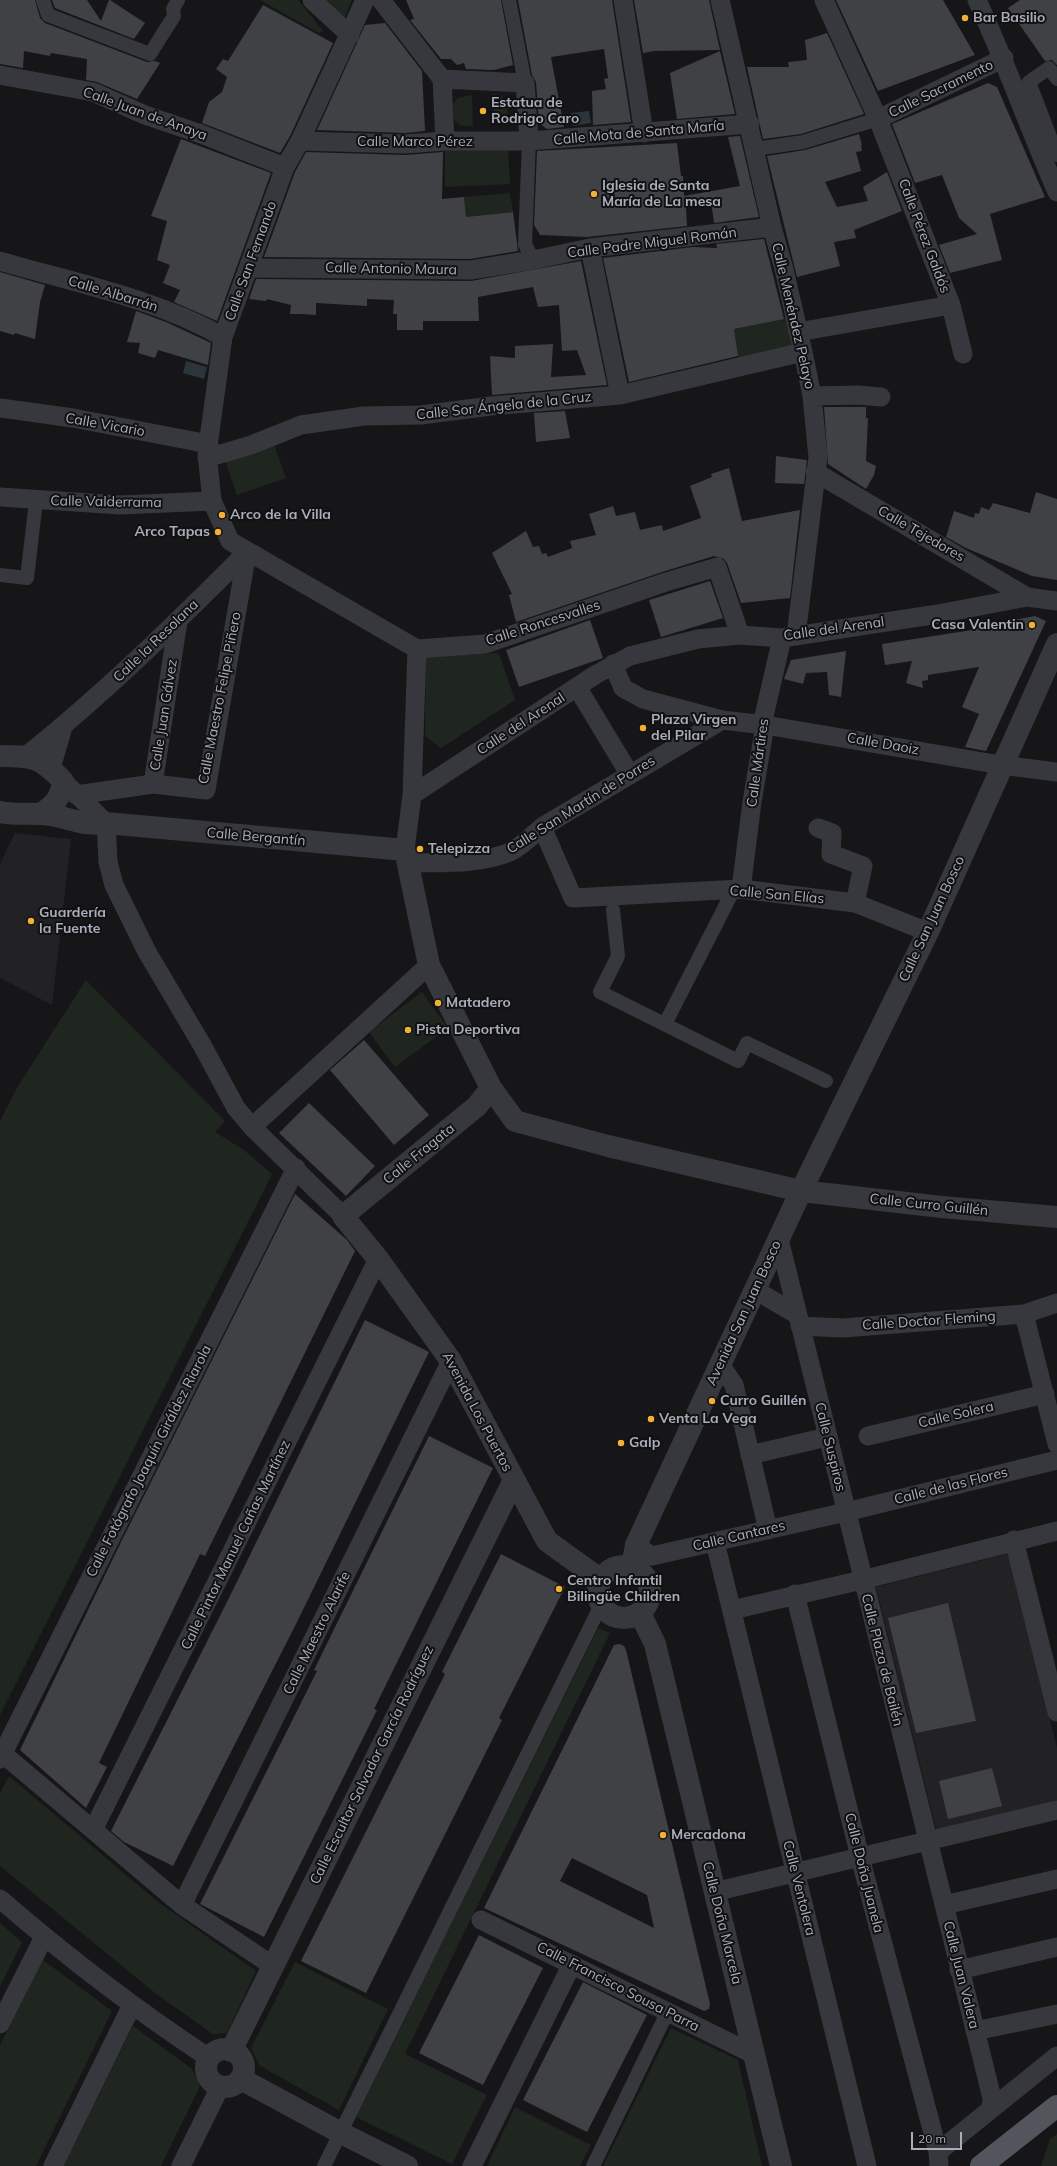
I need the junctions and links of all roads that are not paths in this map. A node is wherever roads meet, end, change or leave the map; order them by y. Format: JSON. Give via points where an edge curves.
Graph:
{"nodes":[{"id":1,"x":43,"y":0,"type":"edge"},
{"id":2,"x":178,"y":0,"type":"edge"},
{"id":3,"x":312,"y":0,"type":"edge"},
{"id":4,"x":365,"y":0,"type":"edge"},
{"id":5,"x":381,"y":0,"type":"edge"},
{"id":6,"x":509,"y":0,"type":"edge"},
{"id":7,"x":623,"y":0,"type":"edge"},
{"id":8,"x":720,"y":0,"type":"edge"},
{"id":9,"x":824,"y":0,"type":"edge"},
{"id":10,"x":977,"y":0,"type":"edge"},
{"id":11,"x":350,"y":35,"type":"junction"},
{"id":12,"x":1004,"y":58,"type":"junction"},
{"id":13,"x":0,"y":75,"type":"edge"},
{"id":14,"x":442,"y":79,"type":"junction"},
{"id":15,"x":1057,"y":79,"type":"edge"},
{"id":16,"x":525,"y":83,"type":"junction"},
{"id":17,"x":878,"y":119,"type":"junction"},
{"id":18,"x":750,"y":124,"type":"junction"},
{"id":19,"x":644,"y":133,"type":"junction"},
{"id":20,"x":300,"y":141,"type":"junction"},
{"id":21,"x":445,"y":141,"type":"junction"},
{"id":22,"x":529,"y":141,"type":"junction"},
{"id":23,"x":755,"y":149,"type":"junction"},
{"id":24,"x":1057,"y":155,"type":"edge"},
{"id":25,"x":285,"y":167,"type":"junction"},
{"id":26,"x":1057,"y":192,"type":"edge"},
{"id":27,"x":772,"y":227,"type":"junction"},
{"id":28,"x":590,"y":248,"type":"junction"},
{"id":29,"x":533,"y":260,"type":"junction"},
{"id":30,"x":0,"y":261,"type":"edge"},
{"id":31,"x":248,"y":268,"type":"junction"},
{"id":32,"x":951,"y":305,"type":"junction"},
{"id":33,"x":798,"y":332,"type":"junction"},
{"id":34,"x":223,"y":338,"type":"junction"},
{"id":35,"x":803,"y":352,"type":"junction"},
{"id":36,"x":963,"y":354,"type":"dead end"},
{"id":37,"x":620,"y":395,"type":"junction"},
{"id":38,"x":812,"y":396,"type":"junction"},
{"id":39,"x":881,"y":398,"type":"dead end"},
{"id":40,"x":0,"y":408,"type":"edge"},
{"id":41,"x":208,"y":451,"type":"junction"},
{"id":42,"x":815,"y":472,"type":"junction"},
{"id":43,"x":0,"y":497,"type":"edge"},
{"id":44,"x":36,"y":501,"type":"junction"},
{"id":45,"x":212,"y":501,"type":"junction"},
{"id":46,"x":247,"y":552,"type":"junction"},
{"id":47,"x":0,"y":575,"type":"edge"},
{"id":48,"x":1026,"y":597,"type":"junction"},
{"id":49,"x":1057,"y":601,"type":"edge"},
{"id":50,"x":178,"y":621,"type":"junction"},
{"id":51,"x":740,"y":635,"type":"junction"},
{"id":52,"x":789,"y":637,"type":"junction"},
{"id":53,"x":1057,"y":644,"type":"edge"},
{"id":54,"x":417,"y":649,"type":"junction"},
{"id":55,"x":613,"y":664,"type":"junction"},
{"id":56,"x":577,"y":687,"type":"junction"},
{"id":57,"x":722,"y":720,"type":"junction"},
{"id":58,"x":765,"y":725,"type":"junction"},
{"id":59,"x":63,"y":727,"type":"junction"},
{"id":60,"x":0,"y":756,"type":"edge"},
{"id":61,"x":26,"y":756,"type":"junction"},
{"id":62,"x":1001,"y":765,"type":"junction"},
{"id":63,"x":1057,"y":772,"type":"edge"},
{"id":64,"x":630,"y":775,"type":"junction"},
{"id":65,"x":63,"y":781,"type":"junction"},
{"id":66,"x":153,"y":784,"type":"junction"},
{"id":67,"x":412,"y":795,"type":"junction"},
{"id":68,"x":0,"y":812,"type":"edge"},
{"id":69,"x":41,"y":814,"type":"junction"},
{"id":70,"x":106,"y":823,"type":"junction"},
{"id":71,"x":542,"y":827,"type":"junction"},
{"id":72,"x":818,"y":828,"type":"dead end"},
{"id":73,"x":407,"y":856,"type":"junction"},
{"id":74,"x":737,"y":889,"type":"junction"},
{"id":75,"x":855,"y":902,"type":"junction"},
{"id":76,"x":613,"y":910,"type":"dead end"},
{"id":77,"x":928,"y":932,"type":"junction"},
{"id":78,"x":429,"y":965,"type":"junction"},
{"id":79,"x":665,"y":1024,"type":"junction"},
{"id":80,"x":826,"y":1081,"type":"dead end"},
{"id":81,"x":491,"y":1088,"type":"junction"},
{"id":82,"x":252,"y":1127,"type":"junction"},
{"id":83,"x":296,"y":1168,"type":"junction"},
{"id":84,"x":801,"y":1191,"type":"junction"},
{"id":85,"x":343,"y":1216,"type":"junction"},
{"id":86,"x":1057,"y":1217,"type":"edge"},
{"id":87,"x":779,"y":1239,"type":"junction"},
{"id":88,"x":378,"y":1259,"type":"junction"},
{"id":89,"x":755,"y":1290,"type":"junction"},
{"id":90,"x":1057,"y":1304,"type":"edge"},
{"id":91,"x":1024,"y":1314,"type":"junction"},
{"id":92,"x":798,"y":1320,"type":"junction"},
{"id":93,"x":452,"y":1361,"type":"junction"},
{"id":94,"x":720,"y":1364,"type":"junction"},
{"id":95,"x":1045,"y":1394,"type":"junction"},
{"id":96,"x":868,"y":1436,"type":"dead end"},
{"id":97,"x":827,"y":1437,"type":"junction"},
{"id":98,"x":1057,"y":1444,"type":"edge"},
{"id":99,"x":750,"y":1455,"type":"junction"},
{"id":100,"x":1057,"y":1460,"type":"edge"},
{"id":101,"x":514,"y":1480,"type":"junction"},
{"id":102,"x":846,"y":1512,"type":"junction"},
{"id":103,"x":768,"y":1530,"type":"junction"},
{"id":104,"x":1057,"y":1531,"type":"edge"},
{"id":105,"x":1014,"y":1540,"type":"junction"},
{"id":106,"x":715,"y":1542,"type":"junction"},
{"id":107,"x":636,"y":1544,"type":"junction"},
{"id":108,"x":632,"y":1567,"type":"junction"},
{"id":109,"x":601,"y":1580,"type":"junction"},
{"id":110,"x":862,"y":1580,"type":"junction"},
{"id":111,"x":795,"y":1594,"type":"junction"},
{"id":112,"x":601,"y":1605,"type":"junction"},
{"id":113,"x":732,"y":1610,"type":"junction"},
{"id":114,"x":640,"y":1613,"type":"junction"},
{"id":115,"x":1057,"y":1712,"type":"edge"},
{"id":116,"x":1,"y":1756,"type":"edge"},
{"id":117,"x":1057,"y":1810,"type":"edge"},
{"id":118,"x":93,"y":1830,"type":"junction"},
{"id":119,"x":929,"y":1842,"type":"junction"},
{"id":120,"x":860,"y":1857,"type":"junction"},
{"id":121,"x":795,"y":1872,"type":"junction"},
{"id":122,"x":1057,"y":1879,"type":"edge"},
{"id":123,"x":714,"y":1892,"type":"junction"},
{"id":124,"x":0,"y":1899,"type":"edge"},
{"id":125,"x":182,"y":1905,"type":"junction"},
{"id":126,"x":944,"y":1905,"type":"junction"},
{"id":127,"x":481,"y":1920,"type":"dead end"},
{"id":128,"x":44,"y":1937,"type":"junction"},
{"id":129,"x":1057,"y":1947,"type":"edge"},
{"id":130,"x":572,"y":1964,"type":"junction"},
{"id":131,"x":273,"y":1966,"type":"junction"},
{"id":132,"x":959,"y":1970,"type":"junction"},
{"id":133,"x":132,"y":2005,"type":"junction"},
{"id":134,"x":667,"y":2013,"type":"junction"},
{"id":135,"x":1057,"y":2014,"type":"edge"},
{"id":136,"x":0,"y":2024,"type":"edge"},
{"id":137,"x":975,"y":2031,"type":"junction"},
{"id":138,"x":231,"y":2051,"type":"junction"},
{"id":139,"x":755,"y":2054,"type":"junction"},
{"id":140,"x":1057,"y":2056,"type":"edge"},
{"id":141,"x":209,"y":2058,"type":"junction"},
{"id":142,"x":241,"y":2079,"type":"junction"},
{"id":143,"x":220,"y":2087,"type":"junction"},
{"id":144,"x":1057,"y":2106,"type":"edge"},
{"id":145,"x":991,"y":2108,"type":"junction"},
{"id":146,"x":341,"y":2133,"type":"junction"},
{"id":147,"x":938,"y":2159,"type":"edge"},
{"id":148,"x":53,"y":2166,"type":"edge"},
{"id":149,"x":181,"y":2166,"type":"edge"},
{"id":150,"x":324,"y":2166,"type":"edge"},
{"id":151,"x":407,"y":2166,"type":"edge"},
{"id":152,"x":472,"y":2166,"type":"edge"},
{"id":153,"x":593,"y":2166,"type":"edge"},
{"id":154,"x":781,"y":2166,"type":"edge"},
{"id":155,"x":867,"y":2166,"type":"edge"},
{"id":156,"x":980,"y":2166,"type":"edge"}],
"edges":[{"from":1,"to":2,"type":"street","via":[[48,15],[150,54],[174,16],[173,9]]},
{"from":3,"to":11,"type":"street"},
{"from":4,"to":11,"type":"street","name":"Calle San Fernando"},
{"from":5,"to":14,"type":"street"},
{"from":6,"to":16,"type":"street"},
{"from":7,"to":19,"type":"street"},
{"from":8,"to":18,"type":"street","name":"Calle Menéndez Pelayo"},
{"from":9,"to":17,"type":"street","name":"Calle Pérez Galdós"},
{"from":10,"to":12,"type":"street"},
{"from":11,"to":20,"type":"street","name":"Calle San Fernando"},
{"from":12,"to":17,"type":"street","name":"Calle Sacramento"},
{"from":12,"to":26,"type":"street","via":[[1033,137]]},
{"from":13,"to":25,"type":"street","name":"Calle Juan de Anaya","via":[[92,92],[145,115]]},
{"from":14,"to":16,"type":"street"},
{"from":14,"to":21,"type":"street"},
{"from":15,"to":24,"type":"street","via":[[1050,68],[1029,82]]},
{"from":16,"to":22,"type":"street"},
{"from":17,"to":23,"type":"street","via":[[803,142]]},
{"from":17,"to":32,"type":"street","name":"Calle Pérez Galdós"},
{"from":18,"to":19,"type":"street","name":"Calle Mota de Santa María"},
{"from":18,"to":23,"type":"street","name":"Calle Menéndez Pelayo"},
{"from":19,"to":22,"type":"street","name":"Calle Mota de Santa María"},
{"from":20,"to":21,"type":"street","name":"Calle Marco Pérez","via":[[405,144]]},
{"from":20,"to":25,"type":"street","name":"Calle San Fernando"},
{"from":21,"to":22,"type":"street","name":"Calle Marco Pérez"},
{"from":22,"to":29,"type":"street","via":[[525,244]]},
{"from":23,"to":27,"type":"street","name":"Calle Menéndez Pelayo"},
{"from":25,"to":31,"type":"street","name":"Calle San Fernando"},
{"from":27,"to":28,"type":"street","name":"Calle Padre Miguel Román"},
{"from":27,"to":33,"type":"street","name":"Calle Menéndez Pelayo"},
{"from":28,"to":29,"type":"street","name":"Calle Padre Miguel Román"},
{"from":28,"to":37,"type":"street"},
{"from":29,"to":31,"type":"street","name":"Calle Antonio Maura","via":[[471,270]]},
{"from":30,"to":34,"type":"street","name":"Calle Albarrán","via":[[153,305],[197,323]]},
{"from":31,"to":34,"type":"street","name":"Calle San Fernando"},
{"from":32,"to":33,"type":"street"},
{"from":32,"to":36,"type":"street","name":"Calle Pérez Galdós"},
{"from":33,"to":35,"type":"street","name":"Calle Menéndez Pelayo"},
{"from":34,"to":41,"type":"street","name":"Calle San Fernando"},
{"from":35,"to":37,"type":"street","name":"Calle Sor Ángela de la Cruz"},
{"from":35,"to":38,"type":"street","name":"Calle Menéndez Pelayo"},
{"from":37,"to":41,"type":"street","name":"Calle Sor Ángela de la Cruz","via":[[421,415],[364,416],[301,425],[251,445]]},
{"from":38,"to":39,"type":"street","via":[[858,395]]},
{"from":38,"to":42,"type":"street","name":"Calle Menéndez Pelayo","via":[[817,431],[818,457]]},
{"from":40,"to":41,"type":"street","name":"Calle Vicario","via":[[73,418]]},
{"from":41,"to":45,"type":"street","name":"Calle San Fernando"},
{"from":42,"to":48,"type":"street","name":"Calle Tejedores"},
{"from":42,"to":52,"type":"street","name":"Calle Menéndez Pelayo"},
{"from":43,"to":44,"type":"street","name":"Calle Valderrama"},
{"from":44,"to":45,"type":"street","name":"Calle Valderrama","via":[[120,505]]},
{"from":44,"to":47,"type":"street","via":[[27,578]]},
{"from":45,"to":46,"type":"street","name":"Calle San Fernando","via":[[230,541]]},
{"from":46,"to":50,"type":"street","name":"Calle la Resolana"},
{"from":46,"to":54,"type":"street"},
{"from":46,"to":66,"type":"street","name":"Calle Maestro Felipe Piñero","via":[[206,790]]},
{"from":48,"to":49,"type":"street","name":"Calle del Arenal"},
{"from":48,"to":52,"type":"street","name":"Calle del Arenal","via":[[938,614]]},
{"from":50,"to":59,"type":"street","name":"Calle la Resolana"},
{"from":50,"to":66,"type":"street","name":"Calle Juan Gálvez"},
{"from":51,"to":52,"type":"street","name":"Calle del Arenal"},
{"from":51,"to":54,"type":"street","name":"Calle Roncesvalles","via":[[717,567],[485,644]]},
{"from":51,"to":55,"type":"street","name":"Calle del Arenal","via":[[698,639],[630,656]]},
{"from":52,"to":58,"type":"street","name":"Calle Mártires","via":[[764,716]]},
{"from":53,"to":62,"type":"street","name":"Calle San Juan Bosco"},
{"from":54,"to":67,"type":"street"},
{"from":55,"to":56,"type":"street","name":"Calle del Arenal"},
{"from":55,"to":57,"type":"street","name":"Calle Daoiz","via":[[623,688],[643,699]]},
{"from":56,"to":64,"type":"street"},
{"from":56,"to":67,"type":"street","name":"Calle del Arenal"},
{"from":57,"to":58,"type":"street","name":"Calle Daoiz"},
{"from":57,"to":64,"type":"street","name":"Calle San Martín de Porres"},
{"from":58,"to":62,"type":"street","name":"Calle Daoiz"},
{"from":58,"to":74,"type":"street","name":"Calle Mártires"},
{"from":59,"to":61,"type":"street","name":"Calle la Resolana"},
{"from":59,"to":65,"type":"street"},
{"from":60,"to":61,"type":"street"},
{"from":61,"to":65,"type":"street","via":[[41,761]]},
{"from":62,"to":63,"type":"street","name":"Calle Daoiz"},
{"from":62,"to":77,"type":"street","name":"Calle San Juan Bosco"},
{"from":64,"to":71,"type":"street","name":"Calle San Martín de Porres"},
{"from":65,"to":66,"type":"street","name":"Calle Maestro Felipe Piñero"},
{"from":65,"to":69,"type":"street","via":[[61,794],[55,804]]},
{"from":65,"to":70,"type":"street"},
{"from":67,"to":73,"type":"street"},
{"from":68,"to":69,"type":"street","name":"Calle Bergantín"},
{"from":69,"to":70,"type":"street","name":"Calle Bergantín","via":[[84,824]]},
{"from":70,"to":73,"type":"street","name":"Calle Bergantín"},
{"from":70,"to":82,"type":"street","via":[[108,862],[114,885],[146,952],[202,1045],[236,1108]]},
{"from":71,"to":73,"type":"street","name":"Calle San Martín de Porres","via":[[510,852],[478,861]]},
{"from":71,"to":74,"type":"street","name":"Calle San Elías","via":[[573,898]]},
{"from":72,"to":75,"type":"street","via":[[832,834],[831,854],[863,866]]},
{"from":73,"to":78,"type":"street","name":"Calle Curro Guillén"},
{"from":74,"to":75,"type":"street","name":"Calle San Elías"},
{"from":74,"to":79,"type":"street"},
{"from":75,"to":77,"type":"street","name":"Calle San Elías"},
{"from":76,"to":79,"type":"street","via":[[618,956],[600,992]]},
{"from":77,"to":84,"type":"street","name":"Calle San Juan Bosco"},
{"from":78,"to":81,"type":"street","name":"Calle Curro Guillén"},
{"from":78,"to":82,"type":"street"},
{"from":79,"to":80,"type":"street","via":[[738,1061],[747,1043]]},
{"from":81,"to":84,"type":"street","name":"Calle Curro Guillén","via":[[515,1121],[616,1148]]},
{"from":81,"to":85,"type":"street","name":"Calle Fragata","via":[[477,1106]]},
{"from":82,"to":83,"type":"street"},
{"from":83,"to":85,"type":"street"},
{"from":83,"to":116,"type":"street","name":"Calle Fotógrafo Joaquín Giráldez Riarola"},
{"from":84,"to":86,"type":"street","name":"Calle Curro Guillén"},
{"from":84,"to":87,"type":"street","name":"Avenida San Juan Bosco"},
{"from":85,"to":88,"type":"street","name":"Avenida Los Puertos"},
{"from":87,"to":89,"type":"street","name":"Avenida San Juan Bosco"},
{"from":87,"to":92,"type":"street","name":"Calle Suspiros"},
{"from":88,"to":93,"type":"street","name":"Avenida Los Puertos"},
{"from":88,"to":118,"type":"street","name":"Calle Pintor Manuel Cañas Martínez"},
{"from":89,"to":92,"type":"street"},
{"from":89,"to":94,"type":"street","name":"Avenida San Juan Bosco"},
{"from":90,"to":91,"type":"street","name":"Calle Doctor Fleming"},
{"from":91,"to":92,"type":"street","name":"Calle Doctor Fleming","via":[[843,1328]]},
{"from":91,"to":95,"type":"street"},
{"from":92,"to":97,"type":"street","name":"Calle Suspiros"},
{"from":93,"to":101,"type":"street","name":"Avenida Los Puertos"},
{"from":93,"to":125,"type":"street","name":"Calle Maestro Alarife"},
{"from":94,"to":99,"type":"street","via":[[734,1385]]},
{"from":94,"to":107,"type":"street","name":"Avenida San Juan Bosco"},
{"from":95,"to":96,"type":"street","name":"Calle Solera"},
{"from":95,"to":98,"type":"street"},
{"from":97,"to":99,"type":"street"},
{"from":97,"to":102,"type":"street","name":"Calle Suspiros"},
{"from":99,"to":103,"type":"street"},
{"from":100,"to":102,"type":"street","name":"Calle de las Flores"},
{"from":101,"to":109,"type":"street","name":"Avenida Los Puertos","via":[[547,1541]]},
{"from":101,"to":131,"type":"street","name":"Calle Escultor Salvador García Rodríguez"},
{"from":102,"to":103,"type":"street","name":"Calle Cantares"},
{"from":102,"to":110,"type":"street","name":"Calle Suspiros"},
{"from":103,"to":106,"type":"street","name":"Calle Cantares"},
{"from":104,"to":105,"type":"street","name":"Calle Plaza de Bailén"},
{"from":105,"to":110,"type":"street","name":"Calle Plaza de Bailén"},
{"from":105,"to":115,"type":"street"},
{"from":106,"to":107,"type":"street","name":"Calle Cantares","via":[[652,1556]]},
{"from":106,"to":113,"type":"street","name":"Calle Ventolera"},
{"from":107,"to":108,"type":"street","name":"Avenida San Juan Bosco"},
{"from":108,"to":109,"type":"street","via":[[614,1568],[606,1572]]},
{"from":108,"to":114,"type":"street","via":[[639,1571],[649,1584],[649,1600]]},
{"from":109,"to":112,"type":"street","via":[[598,1593]]},
{"from":110,"to":111,"type":"street"},
{"from":110,"to":119,"type":"street","name":"Calle Plaza de Bailén"},
{"from":111,"to":113,"type":"street"},
{"from":111,"to":120,"type":"street","name":"Calle Doña Juanela"},
{"from":112,"to":114,"type":"street","via":[[615,1616],[623,1618]]},
{"from":112,"to":146,"type":"street"},
{"from":113,"to":121,"type":"street","name":"Calle Ventolera"},
{"from":114,"to":123,"type":"street","name":"Calle Doña Marcela","via":[[655,1644]]},
{"from":116,"to":118,"type":"street"},
{"from":117,"to":119,"type":"street"},
{"from":118,"to":125,"type":"street"},
{"from":119,"to":120,"type":"street"},
{"from":119,"to":126,"type":"street","name":"Calle Juan Valera"},
{"from":120,"to":121,"type":"street"},
{"from":120,"to":147,"type":"street","name":"Calle Doña Juanela"},
{"from":121,"to":123,"type":"street"},
{"from":121,"to":155,"type":"street","name":"Calle Ventolera"},
{"from":122,"to":126,"type":"street"},
{"from":123,"to":139,"type":"street","name":"Calle Doña Marcela"},
{"from":124,"to":128,"type":"street"},
{"from":125,"to":131,"type":"street"},
{"from":126,"to":132,"type":"street","name":"Calle Juan Valera"},
{"from":127,"to":130,"type":"street","name":"Calle Francisco Sousa Parra"},
{"from":128,"to":133,"type":"street"},
{"from":128,"to":136,"type":"street"},
{"from":129,"to":132,"type":"street"},
{"from":130,"to":134,"type":"street","name":"Calle Francisco Sousa Parra"},
{"from":130,"to":152,"type":"street"},
{"from":131,"to":138,"type":"street","name":"Calle Escultor Salvador García Rodríguez"},
{"from":132,"to":137,"type":"street","name":"Calle Juan Valera"},
{"from":133,"to":141,"type":"street"},
{"from":133,"to":148,"type":"street"},
{"from":134,"to":139,"type":"street","name":"Calle Francisco Sousa Parra"},
{"from":134,"to":153,"type":"street"},
{"from":135,"to":137,"type":"street"},
{"from":137,"to":145,"type":"street","name":"Calle Juan Valera","via":[[992,2098]]},
{"from":138,"to":141,"type":"street","via":[[219,2050]]},
{"from":138,"to":142,"type":"street","via":[[236,2053],[243,2063]]},
{"from":139,"to":154,"type":"street","name":"Calle Doña Marcela"},
{"from":140,"to":145,"type":"street"},
{"from":141,"to":143,"type":"street","via":[[207,2075]]},
{"from":142,"to":143,"type":"street","via":[[232,2086]]},
{"from":142,"to":146,"type":"street"},
{"from":143,"to":149,"type":"street"},
{"from":144,"to":156,"type":"main road"},
{"from":145,"to":147,"type":"street"},
{"from":146,"to":150,"type":"street"},
{"from":146,"to":151,"type":"street"}]}
